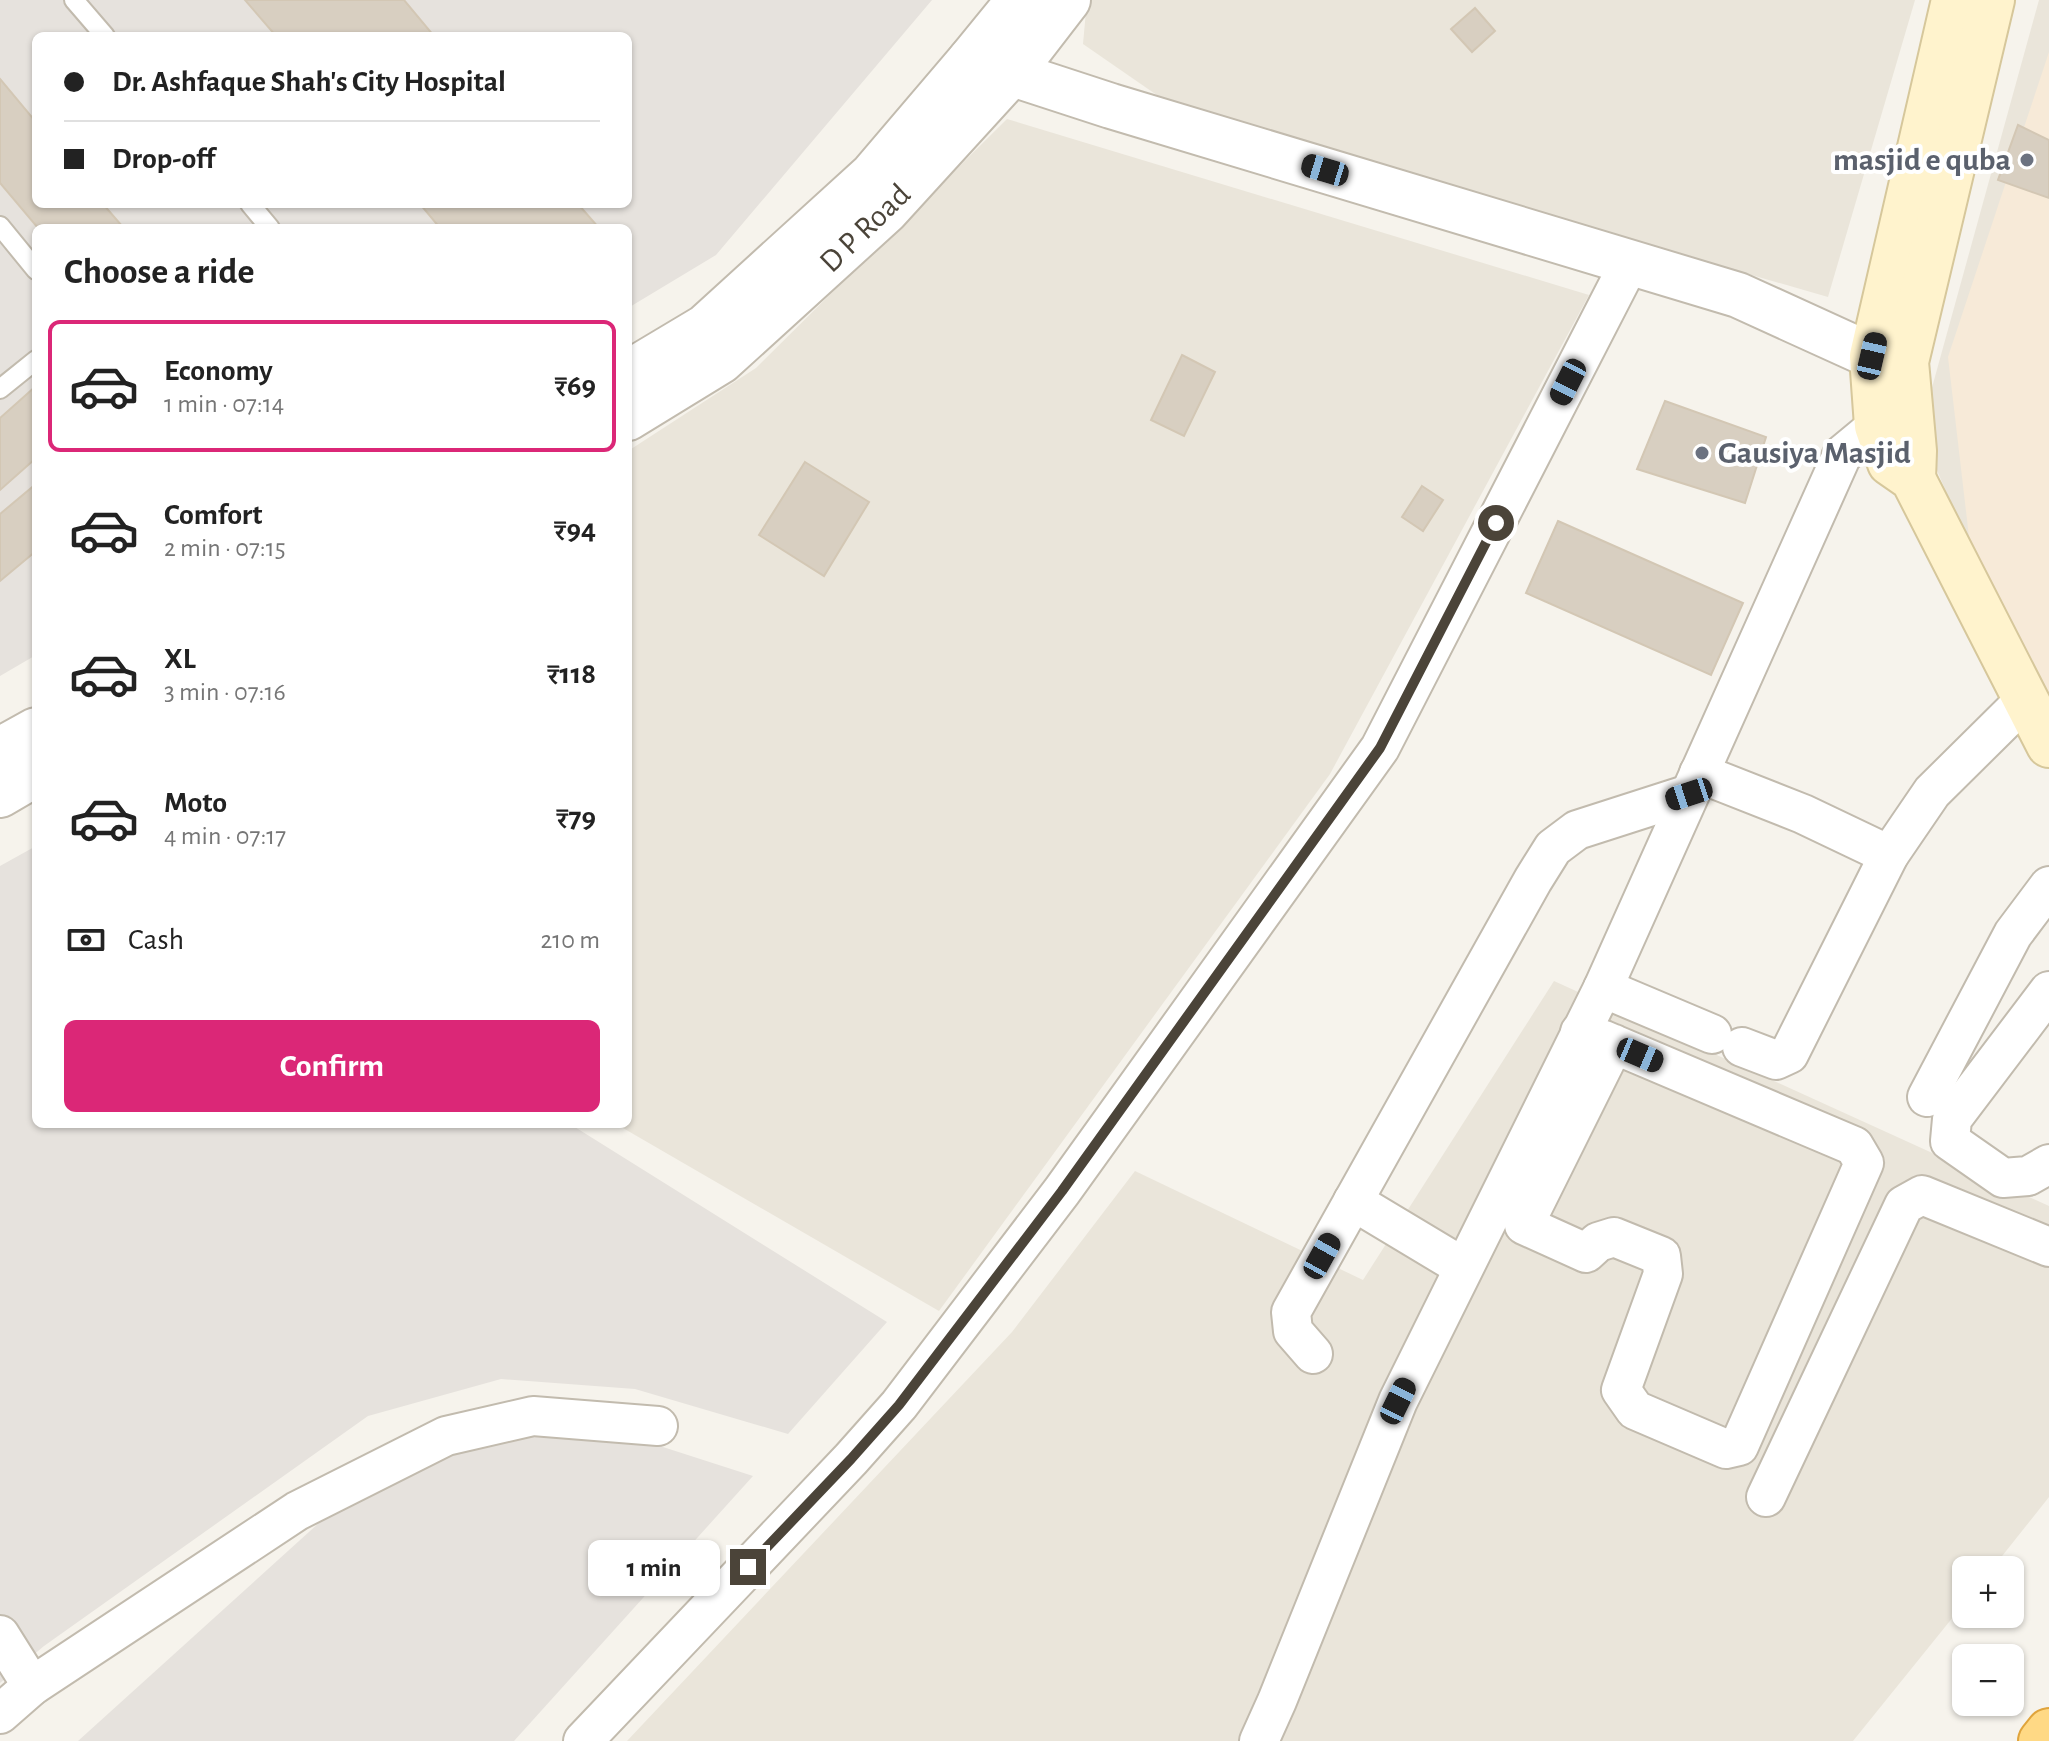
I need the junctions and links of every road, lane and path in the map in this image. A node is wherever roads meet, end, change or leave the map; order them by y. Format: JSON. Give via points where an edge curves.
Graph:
{"nodes":[{"id":1,"x":74,"y":0,"type":"edge"},
{"id":2,"x":1019,"y":0,"type":"edge"},
{"id":3,"x":1068,"y":0,"type":"edge"},
{"id":4,"x":1954,"y":0,"type":"edge"},
{"id":5,"x":1992,"y":0,"type":"edge"},
{"id":6,"x":102,"y":32,"type":"edge"},
{"id":7,"x":970,"y":60,"type":"junction"},
{"id":8,"x":1011,"y":74,"type":"junction"},
{"id":9,"x":253,"y":208,"type":"edge"},
{"id":10,"x":267,"y":224,"type":"edge"},
{"id":11,"x":0,"y":226,"type":"edge"},
{"id":12,"x":1630,"y":262,"type":"junction"},
{"id":13,"x":32,"y":265,"type":"edge"},
{"id":14,"x":1889,"y":359,"type":"junction"},
{"id":15,"x":32,"y":363,"type":"edge"},
{"id":16,"x":632,"y":371,"type":"edge"},
{"id":17,"x":0,"y":389,"type":"edge"},
{"id":18,"x":632,"y":416,"type":"edge"},
{"id":19,"x":1894,"y":426,"type":"junction"},
{"id":20,"x":2026,"y":699,"type":"junction"},
{"id":21,"x":32,"y":732,"type":"edge"},
{"id":22,"x":2049,"y":745,"type":"edge"},
{"id":23,"x":0,"y":750,"type":"edge"},
{"id":24,"x":32,"y":776,"type":"edge"},
{"id":25,"x":1694,"y":784,"type":"junction"},
{"id":26,"x":0,"y":795,"type":"edge"},
{"id":27,"x":1889,"y":855,"type":"junction"},
{"id":28,"x":2049,"y":886,"type":"edge"},
{"id":29,"x":1603,"y":988,"type":"junction"},
{"id":30,"x":2049,"y":991,"type":"edge"},
{"id":31,"x":1597,"y":1038,"type":"junction"},
{"id":32,"x":1927,"y":1097,"type":"dead end"},
{"id":33,"x":2049,"y":1164,"type":"edge"},
{"id":34,"x":1353,"y":1201,"type":"junction"},
{"id":35,"x":1507,"y":1218,"type":"junction"},
{"id":36,"x":2049,"y":1247,"type":"edge"},
{"id":37,"x":1463,"y":1267,"type":"junction"},
{"id":38,"x":1313,"y":1354,"type":"dead end"},
{"id":39,"x":658,"y":1426,"type":"dead end"},
{"id":40,"x":1766,"y":1497,"type":"dead end"},
{"id":41,"x":0,"y":1635,"type":"edge"},
{"id":42,"x":32,"y":1686,"type":"junction"},
{"id":43,"x":0,"y":1714,"type":"edge"},
{"id":44,"x":2049,"y":1731,"type":"edge"},
{"id":45,"x":583,"y":1741,"type":"edge"},
{"id":46,"x":1259,"y":1741,"type":"edge"},
{"id":47,"x":2041,"y":1741,"type":"edge"}],
"edges":[{"from":1,"to":6,"type":"lane"},
{"from":2,"to":7,"type":"street","name":"D P Road"},
{"from":3,"to":8,"type":"street","name":"D P Road"},
{"from":4,"to":14,"type":"main road"},
{"from":5,"to":14,"type":"main road"},
{"from":7,"to":8,"type":"street"},
{"from":7,"to":16,"type":"street","name":"D P Road","via":[[872,175],[705,327]]},
{"from":8,"to":12,"type":"street"},
{"from":8,"to":18,"type":"street","name":"D P Road","via":[[886,211],[721,361]]},
{"from":9,"to":10,"type":"lane"},
{"from":11,"to":13,"type":"lane"},
{"from":12,"to":14,"type":"street","via":[[1738,295]]},
{"from":12,"to":45,"type":"street","via":[[1380,748],[1062,1191],[899,1405]]},
{"from":14,"to":19,"type":"main road"},
{"from":15,"to":17,"type":"lane"},
{"from":19,"to":20,"type":"main road","via":[[1890,463],[1913,479]]},
{"from":19,"to":25,"type":"street","via":[[1842,455]]},
{"from":20,"to":22,"type":"main road"},
{"from":20,"to":27,"type":"street","via":[[1932,792]]},
{"from":21,"to":23,"type":"street"},
{"from":24,"to":26,"type":"street"},
{"from":25,"to":27,"type":"street","via":[[1803,814]]},
{"from":25,"to":29,"type":"street"},
{"from":25,"to":34,"type":"street","via":[[1577,830],[1553,848]]},
{"from":27,"to":29,"type":"street","via":[[1789,1054],[1776,1060]]},
{"from":28,"to":32,"type":"street","via":[[2013,934]]},
{"from":29,"to":31,"type":"street"},
{"from":30,"to":33,"type":"street","via":[[1952,1119],[1950,1141],[2003,1178],[2028,1176]]},
{"from":31,"to":35,"type":"street"},
{"from":31,"to":35,"type":"street","via":[[1854,1146],[1864,1163],[1739,1446],[1726,1449],[1635,1410],[1621,1390],[1663,1274],[1661,1256],[1614,1237],[1586,1253]]},
{"from":34,"to":37,"type":"street"},
{"from":34,"to":38,"type":"street","via":[[1291,1312],[1293,1331]]},
{"from":35,"to":37,"type":"street"},
{"from":36,"to":40,"type":"street","via":[[1922,1195],[1904,1205]]},
{"from":37,"to":46,"type":"street","via":[[1394,1408]]},
{"from":39,"to":42,"type":"street","via":[[533,1416],[446,1436],[297,1511]]},
{"from":41,"to":42,"type":"street"},
{"from":42,"to":43,"type":"street"},
{"from":44,"to":47,"type":"highway"}]}
